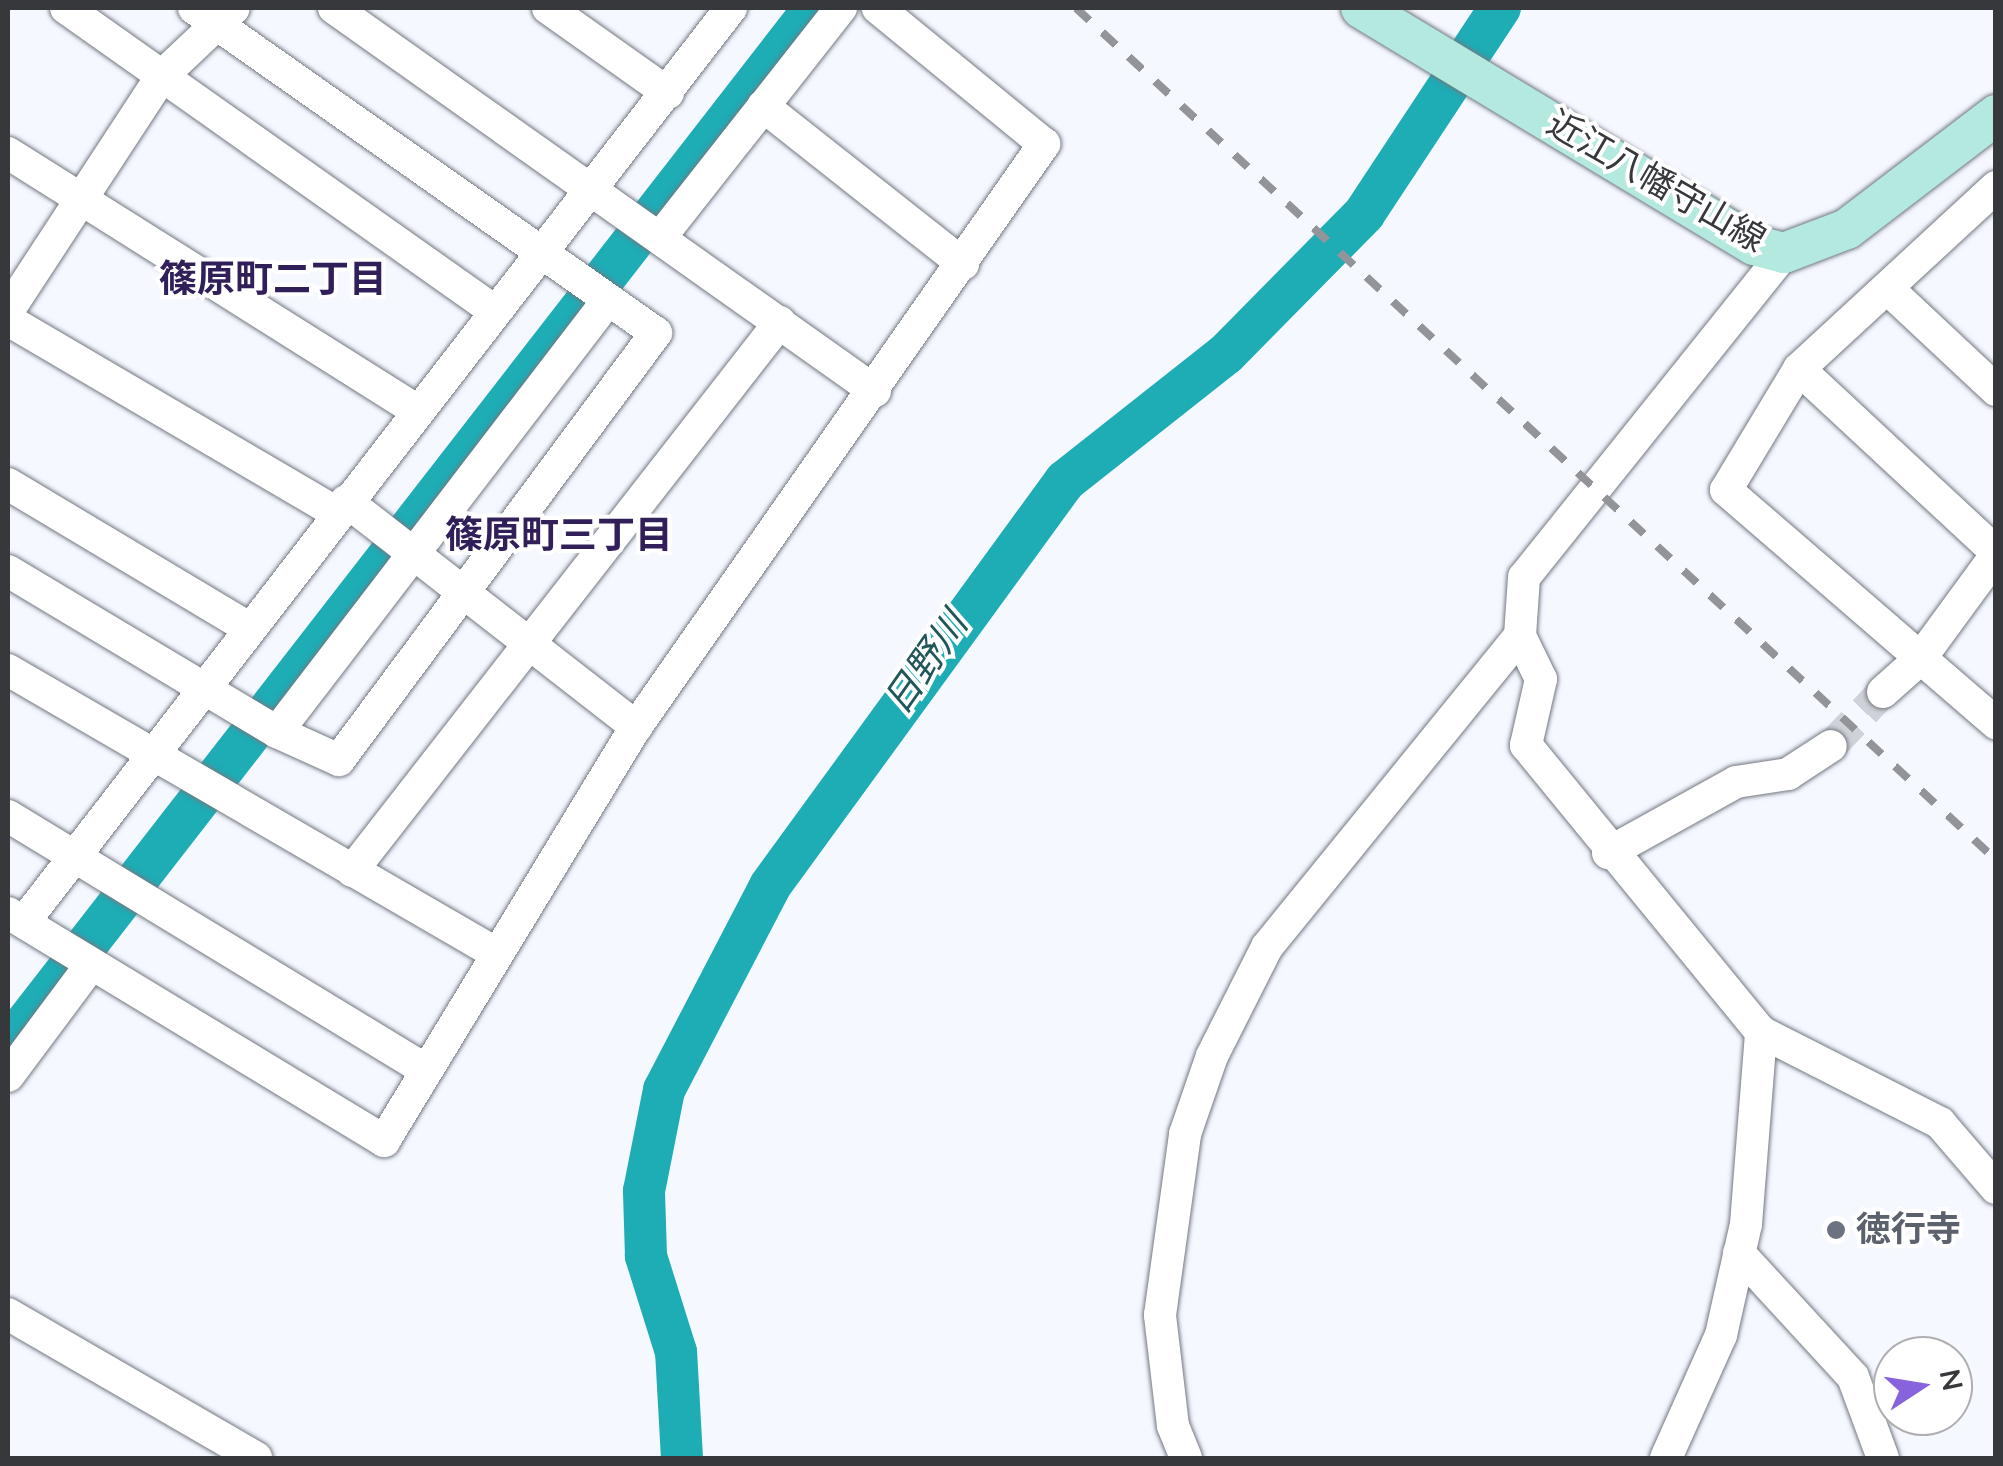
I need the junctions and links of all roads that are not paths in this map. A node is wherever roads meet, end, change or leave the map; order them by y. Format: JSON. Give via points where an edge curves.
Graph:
{"nodes":[{"id":1,"x":66,"y":8,"type":"edge"},
{"id":2,"x":334,"y":8,"type":"edge"},
{"id":3,"x":548,"y":8,"type":"edge"},
{"id":4,"x":731,"y":8,"type":"edge"},
{"id":5,"x":840,"y":8,"type":"edge"},
{"id":6,"x":878,"y":8,"type":"edge"},
{"id":7,"x":1362,"y":8,"type":"edge"},
{"id":8,"x":215,"y":13,"type":"edge"},
{"id":9,"x":162,"y":77,"type":"junction"},
{"id":10,"x":668,"y":93,"type":"junction"},
{"id":11,"x":763,"y":106,"type":"junction"},
{"id":12,"x":1996,"y":114,"type":"edge"},
{"id":13,"x":8,"y":154,"type":"edge"},
{"id":14,"x":587,"y":187,"type":"junction"},
{"id":15,"x":1991,"y":199,"type":"edge"},
{"id":16,"x":79,"y":202,"type":"junction"},
{"id":17,"x":651,"y":226,"type":"junction"},
{"id":18,"x":1769,"y":249,"type":"junction"},
{"id":19,"x":538,"y":252,"type":"junction"},
{"id":20,"x":963,"y":264,"type":"junction"},
{"id":21,"x":1888,"y":289,"type":"junction"},
{"id":22,"x":598,"y":293,"type":"junction"},
{"id":23,"x":493,"y":310,"type":"junction"},
{"id":24,"x":8,"y":312,"type":"edge"},
{"id":25,"x":8,"y":320,"type":"edge"},
{"id":26,"x":780,"y":322,"type":"junction"},
{"id":27,"x":1799,"y":369,"type":"junction"},
{"id":28,"x":1996,"y":390,"type":"edge"},
{"id":29,"x":875,"y":391,"type":"junction"},
{"id":30,"x":416,"y":410,"type":"junction"},
{"id":31,"x":8,"y":484,"type":"edge"},
{"id":32,"x":342,"y":507,"type":"junction"},
{"id":33,"x":402,"y":545,"type":"junction"},
{"id":34,"x":1996,"y":554,"type":"edge"},
{"id":35,"x":8,"y":570,"type":"edge"},
{"id":36,"x":467,"y":595,"type":"junction"},
{"id":37,"x":249,"y":628,"type":"junction"},
{"id":38,"x":1520,"y":636,"type":"junction"},
{"id":39,"x":529,"y":642,"type":"junction"},
{"id":40,"x":1920,"y":659,"type":"junction"},
{"id":41,"x":8,"y":670,"type":"edge"},
{"id":42,"x":205,"y":685,"type":"junction"},
{"id":43,"x":1883,"y":692,"type":"tunnel mouth"},
{"id":44,"x":1996,"y":723,"type":"edge"},
{"id":45,"x":264,"y":724,"type":"junction"},
{"id":46,"x":636,"y":728,"type":"junction"},
{"id":47,"x":1831,"y":746,"type":"tunnel mouth"},
{"id":48,"x":150,"y":756,"type":"junction"},
{"id":49,"x":8,"y":816,"type":"edge"},
{"id":50,"x":1608,"y":852,"type":"junction"},
{"id":51,"x":74,"y":857,"type":"junction"},
{"id":52,"x":352,"y":871,"type":"junction"},
{"id":53,"x":16,"y":917,"type":"edge"},
{"id":54,"x":492,"y":951,"type":"junction"},
{"id":55,"x":79,"y":960,"type":"junction"},
{"id":56,"x":1761,"y":1032,"type":"junction"},
{"id":57,"x":424,"y":1068,"type":"junction"},
{"id":58,"x":8,"y":1076,"type":"edge"},
{"id":59,"x":1996,"y":1188,"type":"edge"},
{"id":60,"x":1739,"y":1253,"type":"junction"},
{"id":61,"x":8,"y":1314,"type":"edge"},
{"id":62,"x":256,"y":1458,"type":"edge"},
{"id":63,"x":1186,"y":1458,"type":"edge"},
{"id":64,"x":1666,"y":1458,"type":"edge"},
{"id":65,"x":1883,"y":1458,"type":"edge"}],
"edges":[{"from":1,"to":9,"type":"street"},
{"from":2,"to":14,"type":"street"},
{"from":3,"to":10,"type":"street"},
{"from":4,"to":10,"type":"street"},
{"from":5,"to":11,"type":"street"},
{"from":6,"to":20,"type":"street","via":[[1044,144]]},
{"from":7,"to":18,"type":"main road","name":"近江八幡守山線"},
{"from":8,"to":9,"type":"street"},
{"from":8,"to":19,"type":"street"},
{"from":9,"to":16,"type":"street"},
{"from":9,"to":23,"type":"street"},
{"from":10,"to":14,"type":"street"},
{"from":11,"to":17,"type":"street"},
{"from":11,"to":20,"type":"street"},
{"from":12,"to":18,"type":"main road","name":"近江八幡守山線","via":[[1847,229]]},
{"from":13,"to":16,"type":"street"},
{"from":14,"to":17,"type":"street"},
{"from":14,"to":19,"type":"street"},
{"from":15,"to":21,"type":"street"},
{"from":16,"to":24,"type":"street"},
{"from":16,"to":30,"type":"street"},
{"from":17,"to":26,"type":"street"},
{"from":18,"to":38,"type":"street","via":[[1524,577]]},
{"from":19,"to":22,"type":"street"},
{"from":19,"to":23,"type":"street"},
{"from":20,"to":29,"type":"street"},
{"from":21,"to":27,"type":"street"},
{"from":21,"to":28,"type":"street"},
{"from":22,"to":33,"type":"street"},
{"from":22,"to":36,"type":"street","via":[[656,333]]},
{"from":23,"to":30,"type":"street"},
{"from":25,"to":32,"type":"street"},
{"from":26,"to":29,"type":"street"},
{"from":26,"to":39,"type":"street"},
{"from":27,"to":34,"type":"street"},
{"from":27,"to":40,"type":"street","via":[[1726,490]]},
{"from":29,"to":46,"type":"street"},
{"from":30,"to":32,"type":"street"},
{"from":31,"to":37,"type":"street"},
{"from":32,"to":33,"type":"street"},
{"from":32,"to":37,"type":"street"},
{"from":33,"to":36,"type":"street"},
{"from":33,"to":45,"type":"street"},
{"from":34,"to":40,"type":"street"},
{"from":35,"to":42,"type":"street"},
{"from":36,"to":39,"type":"street"},
{"from":36,"to":45,"type":"street","via":[[338,760]]},
{"from":37,"to":42,"type":"street"},
{"from":38,"to":50,"type":"street","via":[[1541,679],[1526,745]]},
{"from":38,"to":63,"type":"street","via":[[1267,947],[1212,1056],[1185,1134],[1160,1315],[1173,1426]]},
{"from":39,"to":46,"type":"street"},
{"from":39,"to":52,"type":"street"},
{"from":40,"to":43,"type":"street"},
{"from":40,"to":44,"type":"street"},
{"from":41,"to":48,"type":"street"},
{"from":42,"to":45,"type":"street"},
{"from":42,"to":48,"type":"street"},
{"from":46,"to":54,"type":"street"},
{"from":47,"to":50,"type":"street","via":[[1788,774],[1736,782]]},
{"from":48,"to":51,"type":"street"},
{"from":48,"to":52,"type":"street"},
{"from":49,"to":51,"type":"street"},
{"from":50,"to":56,"type":"street"},
{"from":51,"to":53,"type":"street"},
{"from":51,"to":57,"type":"street"},
{"from":52,"to":54,"type":"street"},
{"from":53,"to":55,"type":"street"},
{"from":54,"to":57,"type":"street"},
{"from":55,"to":57,"type":"street","via":[[384,1141]]},
{"from":55,"to":58,"type":"street"},
{"from":56,"to":59,"type":"street","via":[[1940,1122]]},
{"from":56,"to":60,"type":"street"},
{"from":60,"to":64,"type":"street","via":[[1721,1336]]},
{"from":60,"to":65,"type":"street","via":[[1853,1377]]},
{"from":61,"to":62,"type":"street"}]}
